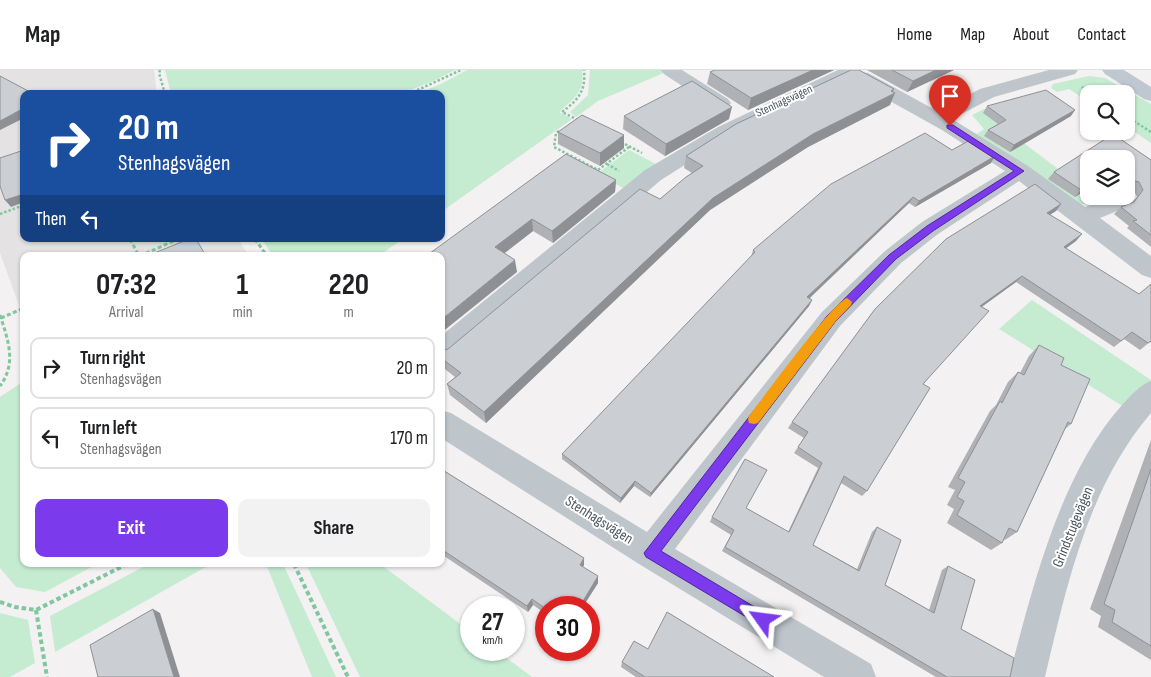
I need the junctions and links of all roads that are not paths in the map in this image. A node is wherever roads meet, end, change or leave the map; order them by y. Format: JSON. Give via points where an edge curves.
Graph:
{"nodes":[{"id":1,"x":670,"y":70,"type":"edge"},
{"id":2,"x":850,"y":70,"type":"edge"},
{"id":3,"x":1068,"y":70,"type":"edge"},
{"id":4,"x":1111,"y":70,"type":"edge"},
{"id":5,"x":1136,"y":70,"type":"edge"},
{"id":6,"x":1151,"y":79,"type":"edge"},
{"id":7,"x":1151,"y":95,"type":"edge"},
{"id":8,"x":746,"y":119,"type":"junction"},
{"id":9,"x":936,"y":119,"type":"junction"},
{"id":10,"x":1020,"y":171,"type":"junction"},
{"id":11,"x":1112,"y":205,"type":"edge"},
{"id":12,"x":1085,"y":216,"type":"junction"},
{"id":13,"x":1151,"y":269,"type":"edge"},
{"id":14,"x":445,"y":348,"type":"edge"},
{"id":15,"x":1151,"y":393,"type":"edge"},
{"id":16,"x":445,"y":424,"type":"edge"},
{"id":17,"x":651,"y":553,"type":"junction"},
{"id":18,"x":858,"y":677,"type":"edge"},
{"id":19,"x":1027,"y":677,"type":"edge"}],
"edges":[{"from":1,"to":8,"type":"street","name":"Stenhagsvägen"},
{"from":2,"to":8,"type":"street","name":"Stenhagsvägen"},
{"from":2,"to":9,"type":"street","name":"Stenhagsvägen"},
{"from":3,"to":9,"type":"street","via":[[987,93]]},
{"from":4,"to":7,"type":"main road"},
{"from":5,"to":6,"type":"main road"},
{"from":8,"to":14,"type":"street","name":"Stenhagsvägen","via":[[666,166]]},
{"from":9,"to":10,"type":"street","name":"Stenhagsvägen"},
{"from":10,"to":12,"type":"street"},
{"from":10,"to":17,"type":"street","via":[[930,228],[893,257],[837,313]]},
{"from":11,"to":12,"type":"street"},
{"from":12,"to":13,"type":"street"},
{"from":15,"to":19,"type":"street","name":"Grindstugevägen","via":[[1116,435],[1093,476],[1068,533],[1046,598]]},
{"from":16,"to":17,"type":"street","name":"Stenhagsvägen"},
{"from":17,"to":18,"type":"street"}]}
